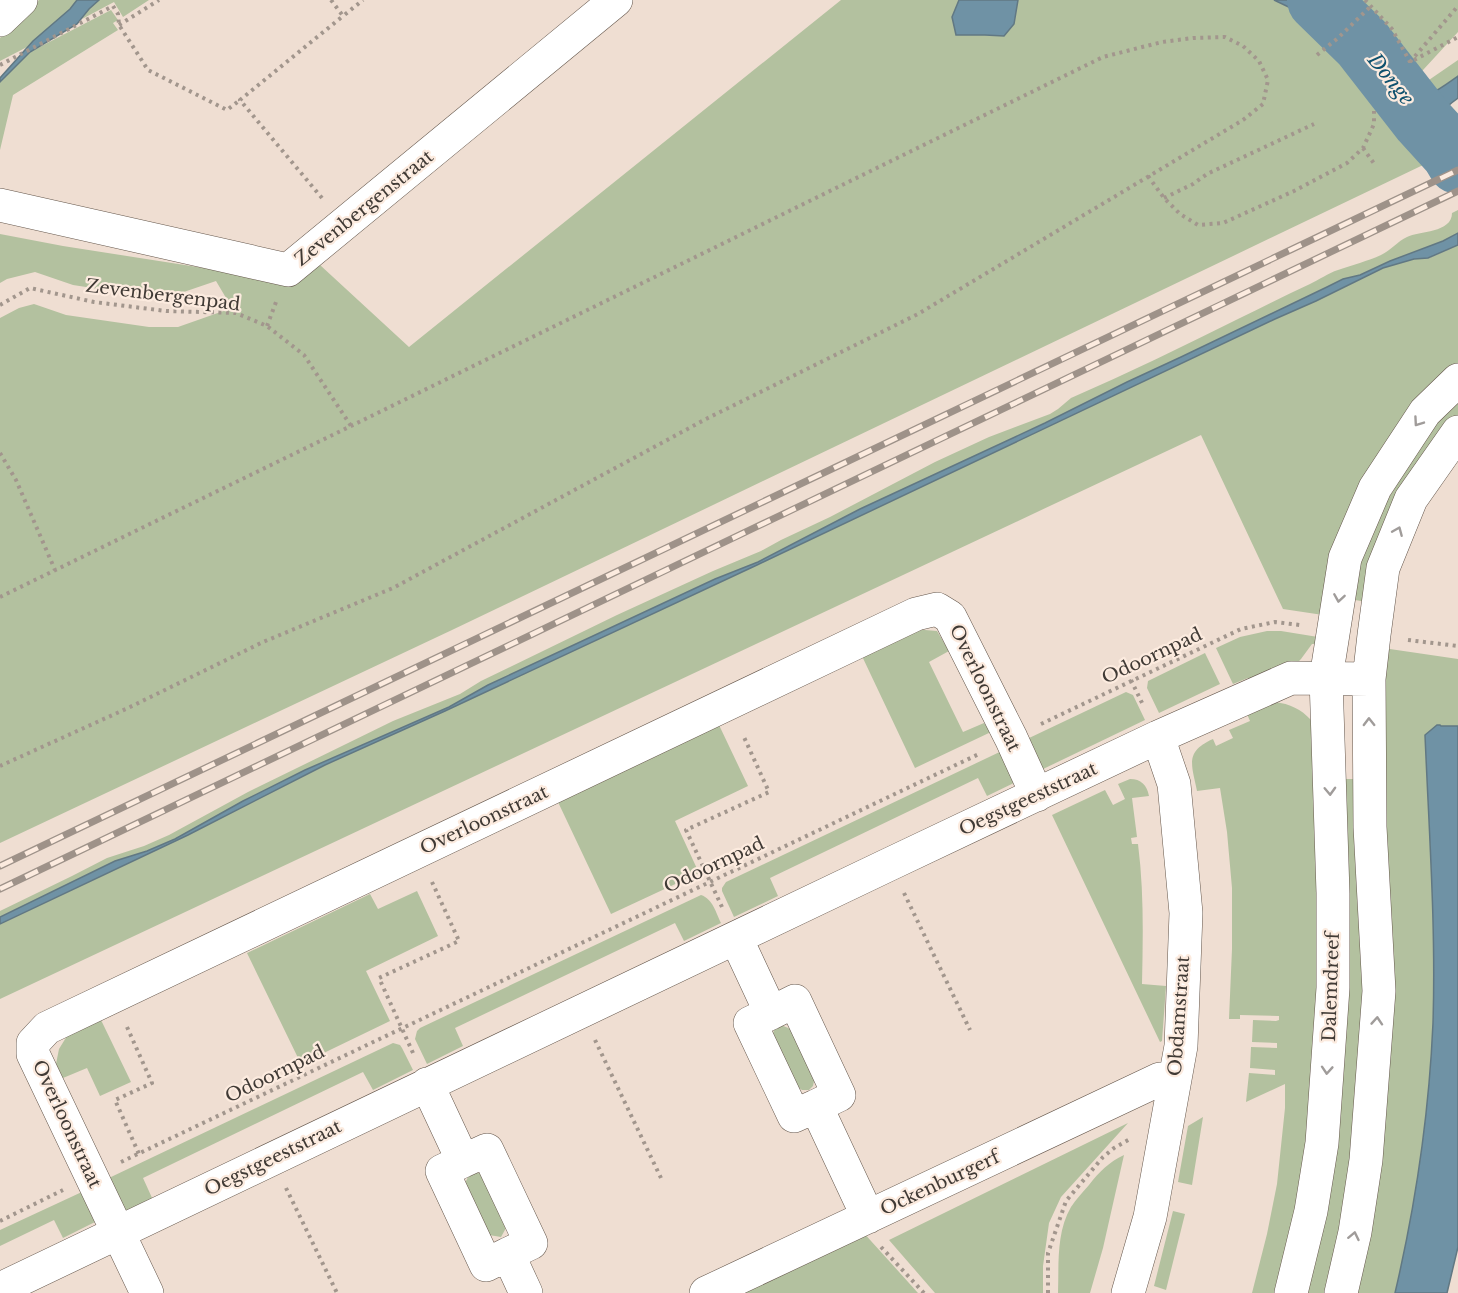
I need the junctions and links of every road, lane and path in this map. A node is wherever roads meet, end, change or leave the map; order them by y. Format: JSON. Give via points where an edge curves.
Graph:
{"nodes":[{"id":1,"x":21,"y":0,"type":"edge"},
{"id":2,"x":159,"y":0,"type":"edge"},
{"id":3,"x":331,"y":0,"type":"edge"},
{"id":4,"x":363,"y":0,"type":"edge"},
{"id":5,"x":1365,"y":0,"type":"edge"},
{"id":6,"x":612,"y":1,"type":"edge"},
{"id":7,"x":1371,"y":6,"type":"junction"},
{"id":8,"x":1458,"y":6,"type":"edge"},
{"id":9,"x":343,"y":16,"type":"junction"},
{"id":10,"x":0,"y":20,"type":"edge"},
{"id":11,"x":119,"y":25,"type":"junction"},
{"id":12,"x":1458,"y":37,"type":"edge"},
{"id":13,"x":1317,"y":55,"type":"dead end"},
{"id":14,"x":1410,"y":62,"type":"junction"},
{"id":15,"x":0,"y":65,"type":"edge"},
{"id":16,"x":240,"y":100,"type":"junction"},
{"id":17,"x":1374,"y":111,"type":"dead end"},
{"id":18,"x":1314,"y":124,"type":"dead end"},
{"id":19,"x":1363,"y":148,"type":"junction"},
{"id":20,"x":1375,"y":165,"type":"dead end"},
{"id":21,"x":1148,"y":176,"type":"junction"},
{"id":22,"x":1164,"y":198,"type":"junction"},
{"id":23,"x":0,"y":205,"type":"edge"},
{"id":24,"x":344,"y":225,"type":"junction"},
{"id":25,"x":0,"y":305,"type":"edge"},
{"id":26,"x":1458,"y":380,"type":"edge"},
{"id":27,"x":351,"y":426,"type":"junction"},
{"id":28,"x":1458,"y":432,"type":"edge"},
{"id":29,"x":0,"y":453,"type":"edge"},
{"id":30,"x":55,"y":570,"type":"junction"},
{"id":31,"x":0,"y":597,"type":"edge"},
{"id":32,"x":1334,"y":630,"type":"junction"},
{"id":33,"x":1374,"y":635,"type":"junction"},
{"id":34,"x":1458,"y":646,"type":"edge"},
{"id":35,"x":1326,"y":678,"type":"junction"},
{"id":36,"x":1369,"y":679,"type":"junction"},
{"id":37,"x":728,"y":704,"type":"junction"},
{"id":38,"x":1158,"y":737,"type":"junction"},
{"id":39,"x":1011,"y":738,"type":"junction"},
{"id":40,"x":0,"y":766,"type":"edge"},
{"id":41,"x":1037,"y":795,"type":"junction"},
{"id":42,"x":417,"y":852,"type":"junction"},
{"id":43,"x":890,"y":864,"type":"junction"},
{"id":44,"x":710,"y":882,"type":"junction"},
{"id":45,"x":736,"y":938,"type":"junction"},
{"id":46,"x":113,"y":997,"type":"junction"},
{"id":47,"x":581,"y":1011,"type":"junction"},
{"id":48,"x":771,"y":1013,"type":"junction"},
{"id":49,"x":402,"y":1028,"type":"junction"},
{"id":50,"x":970,"y":1030,"type":"dead end"},
{"id":51,"x":1175,"y":1077,"type":"junction"},
{"id":52,"x":427,"y":1084,"type":"junction"},
{"id":53,"x":1133,"y":1092,"type":"junction"},
{"id":54,"x":816,"y":1106,"type":"junction"},
{"id":55,"x":139,"y":1154,"type":"junction"},
{"id":56,"x":272,"y":1159,"type":"junction"},
{"id":57,"x":463,"y":1161,"type":"junction"},
{"id":58,"x":92,"y":1176,"type":"junction"},
{"id":59,"x":661,"y":1178,"type":"dead end"},
{"id":60,"x":863,"y":1219,"type":"junction"},
{"id":61,"x":0,"y":1221,"type":"edge"},
{"id":62,"x":118,"y":1232,"type":"junction"},
{"id":63,"x":508,"y":1254,"type":"junction"},
{"id":64,"x":0,"y":1289,"type":"edge"},
{"id":65,"x":147,"y":1293,"type":"edge"},
{"id":66,"x":337,"y":1293,"type":"edge"},
{"id":67,"x":526,"y":1293,"type":"edge"},
{"id":68,"x":706,"y":1293,"type":"edge"},
{"id":69,"x":924,"y":1293,"type":"edge"},
{"id":70,"x":1048,"y":1293,"type":"edge"},
{"id":71,"x":1128,"y":1293,"type":"edge"},
{"id":72,"x":1291,"y":1293,"type":"edge"},
{"id":73,"x":1341,"y":1293,"type":"edge"}],
"edges":[{"from":1,"to":10,"type":"street"},
{"from":2,"to":11,"type":"path"},
{"from":3,"to":9,"type":"path"},
{"from":4,"to":9,"type":"path"},
{"from":5,"to":7,"type":"path"},
{"from":6,"to":24,"type":"street","name":"Zevenbergenstraat"},
{"from":7,"to":13,"type":"path"},
{"from":7,"to":14,"type":"path","via":[[1392,29]]},
{"from":8,"to":14,"type":"path"},
{"from":9,"to":16,"type":"path"},
{"from":11,"to":15,"type":"path","via":[[113,6]]},
{"from":11,"to":16,"type":"path","via":[[148,70],[227,110]]},
{"from":12,"to":14,"type":"path"},
{"from":16,"to":24,"type":"path"},
{"from":17,"to":19,"type":"path","via":[[1374,124]]},
{"from":18,"to":22,"type":"path"},
{"from":19,"to":20,"type":"path"},
{"from":19,"to":22,"type":"path","via":[[1347,163],[1223,223],[1198,225]]},
{"from":21,"to":22,"type":"path"},
{"from":21,"to":27,"type":"path","via":[[1263,104],[1268,81],[1259,61],[1243,46],[1225,37],[1193,38],[1103,57]]},
{"from":21,"to":40,"type":"path","via":[[918,314],[706,419],[393,588],[263,642]]},
{"from":23,"to":24,"type":"street","name":"Zevenbergenstraat","via":[[288,270]]},
{"from":25,"to":27,"type":"path","name":"Zevenbergenpad","via":[[30,288],[156,310],[236,313],[267,326],[304,355]]},
{"from":26,"to":32,"type":"street","name":"Dalemdreef","one_way":true,"via":[[1425,412],[1375,488],[1345,558]]},
{"from":27,"to":30,"type":"path"},
{"from":33,"to":28,"type":"street","one_way":true,"via":[[1383,568],[1412,500]]},
{"from":29,"to":30,"type":"path"},
{"from":30,"to":31,"type":"path"},
{"from":32,"to":35,"type":"street","name":"Dalemdreef"},
{"from":32,"to":39,"type":"path","name":"Odoornpad","via":[[1275,622],[1241,629]]},
{"from":33,"to":34,"type":"path"},
{"from":33,"to":36,"type":"street"},
{"from":35,"to":36,"type":"street"},
{"from":35,"to":38,"type":"street","name":"Oegstgeeststraat","via":[[1290,678]]},
{"from":35,"to":72,"type":"street","name":"Dalemdreef","one_way":true,"via":[[1333,988],[1323,1143]]},
{"from":73,"to":36,"type":"street","one_way":true,"via":[[1366,1160],[1379,991],[1370,827]]},
{"from":37,"to":39,"type":"street","name":"Overloonstraat","via":[[916,614],[937,609],[950,617]]},
{"from":37,"to":42,"type":"street","name":"Overloonstraat"},
{"from":37,"to":44,"type":"path","via":[[769,792],[686,830]]},
{"from":38,"to":41,"type":"street","name":"Oegstgeeststraat"},
{"from":38,"to":51,"type":"street","name":"Obdamstraat","via":[[1174,784],[1186,913],[1181,1046]]},
{"from":39,"to":41,"type":"street","name":"Overloonstraat"},
{"from":39,"to":44,"type":"path","name":"Odoornpad"},
{"from":41,"to":43,"type":"street","name":"Oegstgeeststraat"},
{"from":42,"to":46,"type":"street","name":"Overloonstraat"},
{"from":42,"to":49,"type":"path","via":[[459,940],[379,978]]},
{"from":43,"to":45,"type":"street","name":"Oegstgeeststraat"},
{"from":43,"to":50,"type":"path"},
{"from":44,"to":49,"type":"path","name":"Odoornpad"},
{"from":45,"to":47,"type":"street","name":"Oegstgeeststraat"},
{"from":45,"to":48,"type":"street"},
{"from":46,"to":55,"type":"path","via":[[152,1083],[115,1100]]},
{"from":46,"to":58,"type":"street","name":"Overloonstraat","via":[[47,1028],[33,1043],[33,1054]]},
{"from":47,"to":52,"type":"street","name":"Oegstgeeststraat"},
{"from":47,"to":59,"type":"path"},
{"from":48,"to":54,"type":"street","via":[[750,1023],[794,1116]]},
{"from":48,"to":54,"type":"street","via":[[795,1001],[839,1095]]},
{"from":49,"to":55,"type":"path","name":"Odoornpad"},
{"from":51,"to":53,"type":"street","name":"Ockenburgerf","via":[[1160,1079]]},
{"from":51,"to":71,"type":"street","name":"Obdamstraat","via":[[1150,1217]]},
{"from":52,"to":56,"type":"street","name":"Oegstgeeststraat"},
{"from":52,"to":57,"type":"street"},
{"from":53,"to":60,"type":"street","name":"Ockenburgerf"},
{"from":53,"to":70,"type":"path","via":[[1136,1136],[1103,1157],[1066,1201],[1048,1253]]},
{"from":54,"to":60,"type":"street"},
{"from":55,"to":58,"type":"path","name":"Odoornpad"},
{"from":56,"to":62,"type":"street","name":"Oegstgeeststraat"},
{"from":56,"to":66,"type":"path"},
{"from":57,"to":63,"type":"street","via":[[442,1171],[486,1264]]},
{"from":57,"to":63,"type":"street","via":[[487,1150],[531,1243]]},
{"from":58,"to":61,"type":"path","name":"Odoornpad"},
{"from":58,"to":62,"type":"street","name":"Overloonstraat"},
{"from":60,"to":68,"type":"street","name":"Ockenburgerf"},
{"from":60,"to":69,"type":"path"},
{"from":62,"to":64,"type":"street","name":"Oegstgeeststraat"},
{"from":62,"to":65,"type":"street"},
{"from":63,"to":67,"type":"street"}]}
